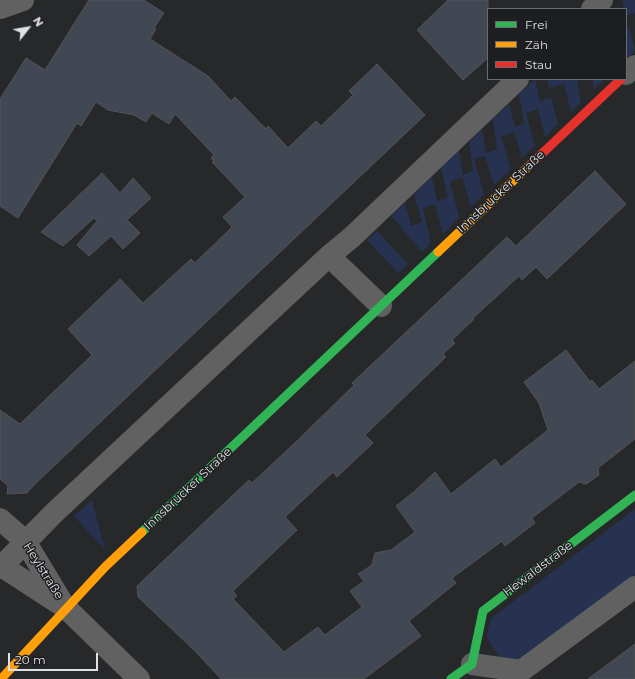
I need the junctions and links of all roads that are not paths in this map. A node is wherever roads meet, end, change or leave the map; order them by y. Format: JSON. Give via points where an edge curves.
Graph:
{"nodes":[{"id":1,"x":23,"y":0,"type":"edge"},
{"id":2,"x":602,"y":0,"type":"edge"},
{"id":3,"x":0,"y":8,"type":"edge"},
{"id":4,"x":593,"y":8,"type":"edge"},
{"id":5,"x":635,"y":66,"type":"edge"},
{"id":6,"x":627,"y":73,"type":"edge"},
{"id":7,"x":517,"y":80,"type":"edge"},
{"id":8,"x":620,"y":80,"type":"edge"},
{"id":9,"x":329,"y":256,"type":"junction"},
{"id":10,"x":381,"y":306,"type":"junction"},
{"id":11,"x":635,"y":495,"type":"edge"},
{"id":12,"x":0,"y":519,"type":"edge"},
{"id":13,"x":26,"y":542,"type":"junction"},
{"id":14,"x":1,"y":566,"type":"edge"},
{"id":15,"x":635,"y":587,"type":"edge"},
{"id":16,"x":66,"y":608,"type":"junction"},
{"id":17,"x":472,"y":664,"type":"junction"},
{"id":18,"x":1,"y":679,"type":"edge"},
{"id":19,"x":139,"y":679,"type":"edge"},
{"id":20,"x":452,"y":679,"type":"edge"}],
"edges":[{"from":1,"to":3,"type":"street"},
{"from":2,"to":4,"type":"street"},
{"from":5,"to":6,"type":"street"},
{"from":7,"to":9,"type":"street"},
{"from":8,"to":10,"type":"street","name":"Innsbrucker Straße"},
{"from":9,"to":10,"type":"street"},
{"from":9,"to":13,"type":"street"},
{"from":10,"to":16,"type":"street","name":"Innsbrucker Straße","via":[[105,567]]},
{"from":11,"to":17,"type":"street","name":"Hewaldstraße","via":[[483,611]]},
{"from":12,"to":13,"type":"street","name":"Heylstraße"},
{"from":13,"to":14,"type":"street"},
{"from":13,"to":16,"type":"street","name":"Heylstraße"},
{"from":14,"to":16,"type":"street","name":"Heylstraße"},
{"from":15,"to":17,"type":"street","via":[[522,671]]},
{"from":16,"to":18,"type":"street","name":"Innsbrucker Straße"},
{"from":16,"to":19,"type":"street","name":"Heylstraße"},
{"from":17,"to":20,"type":"street"}]}
